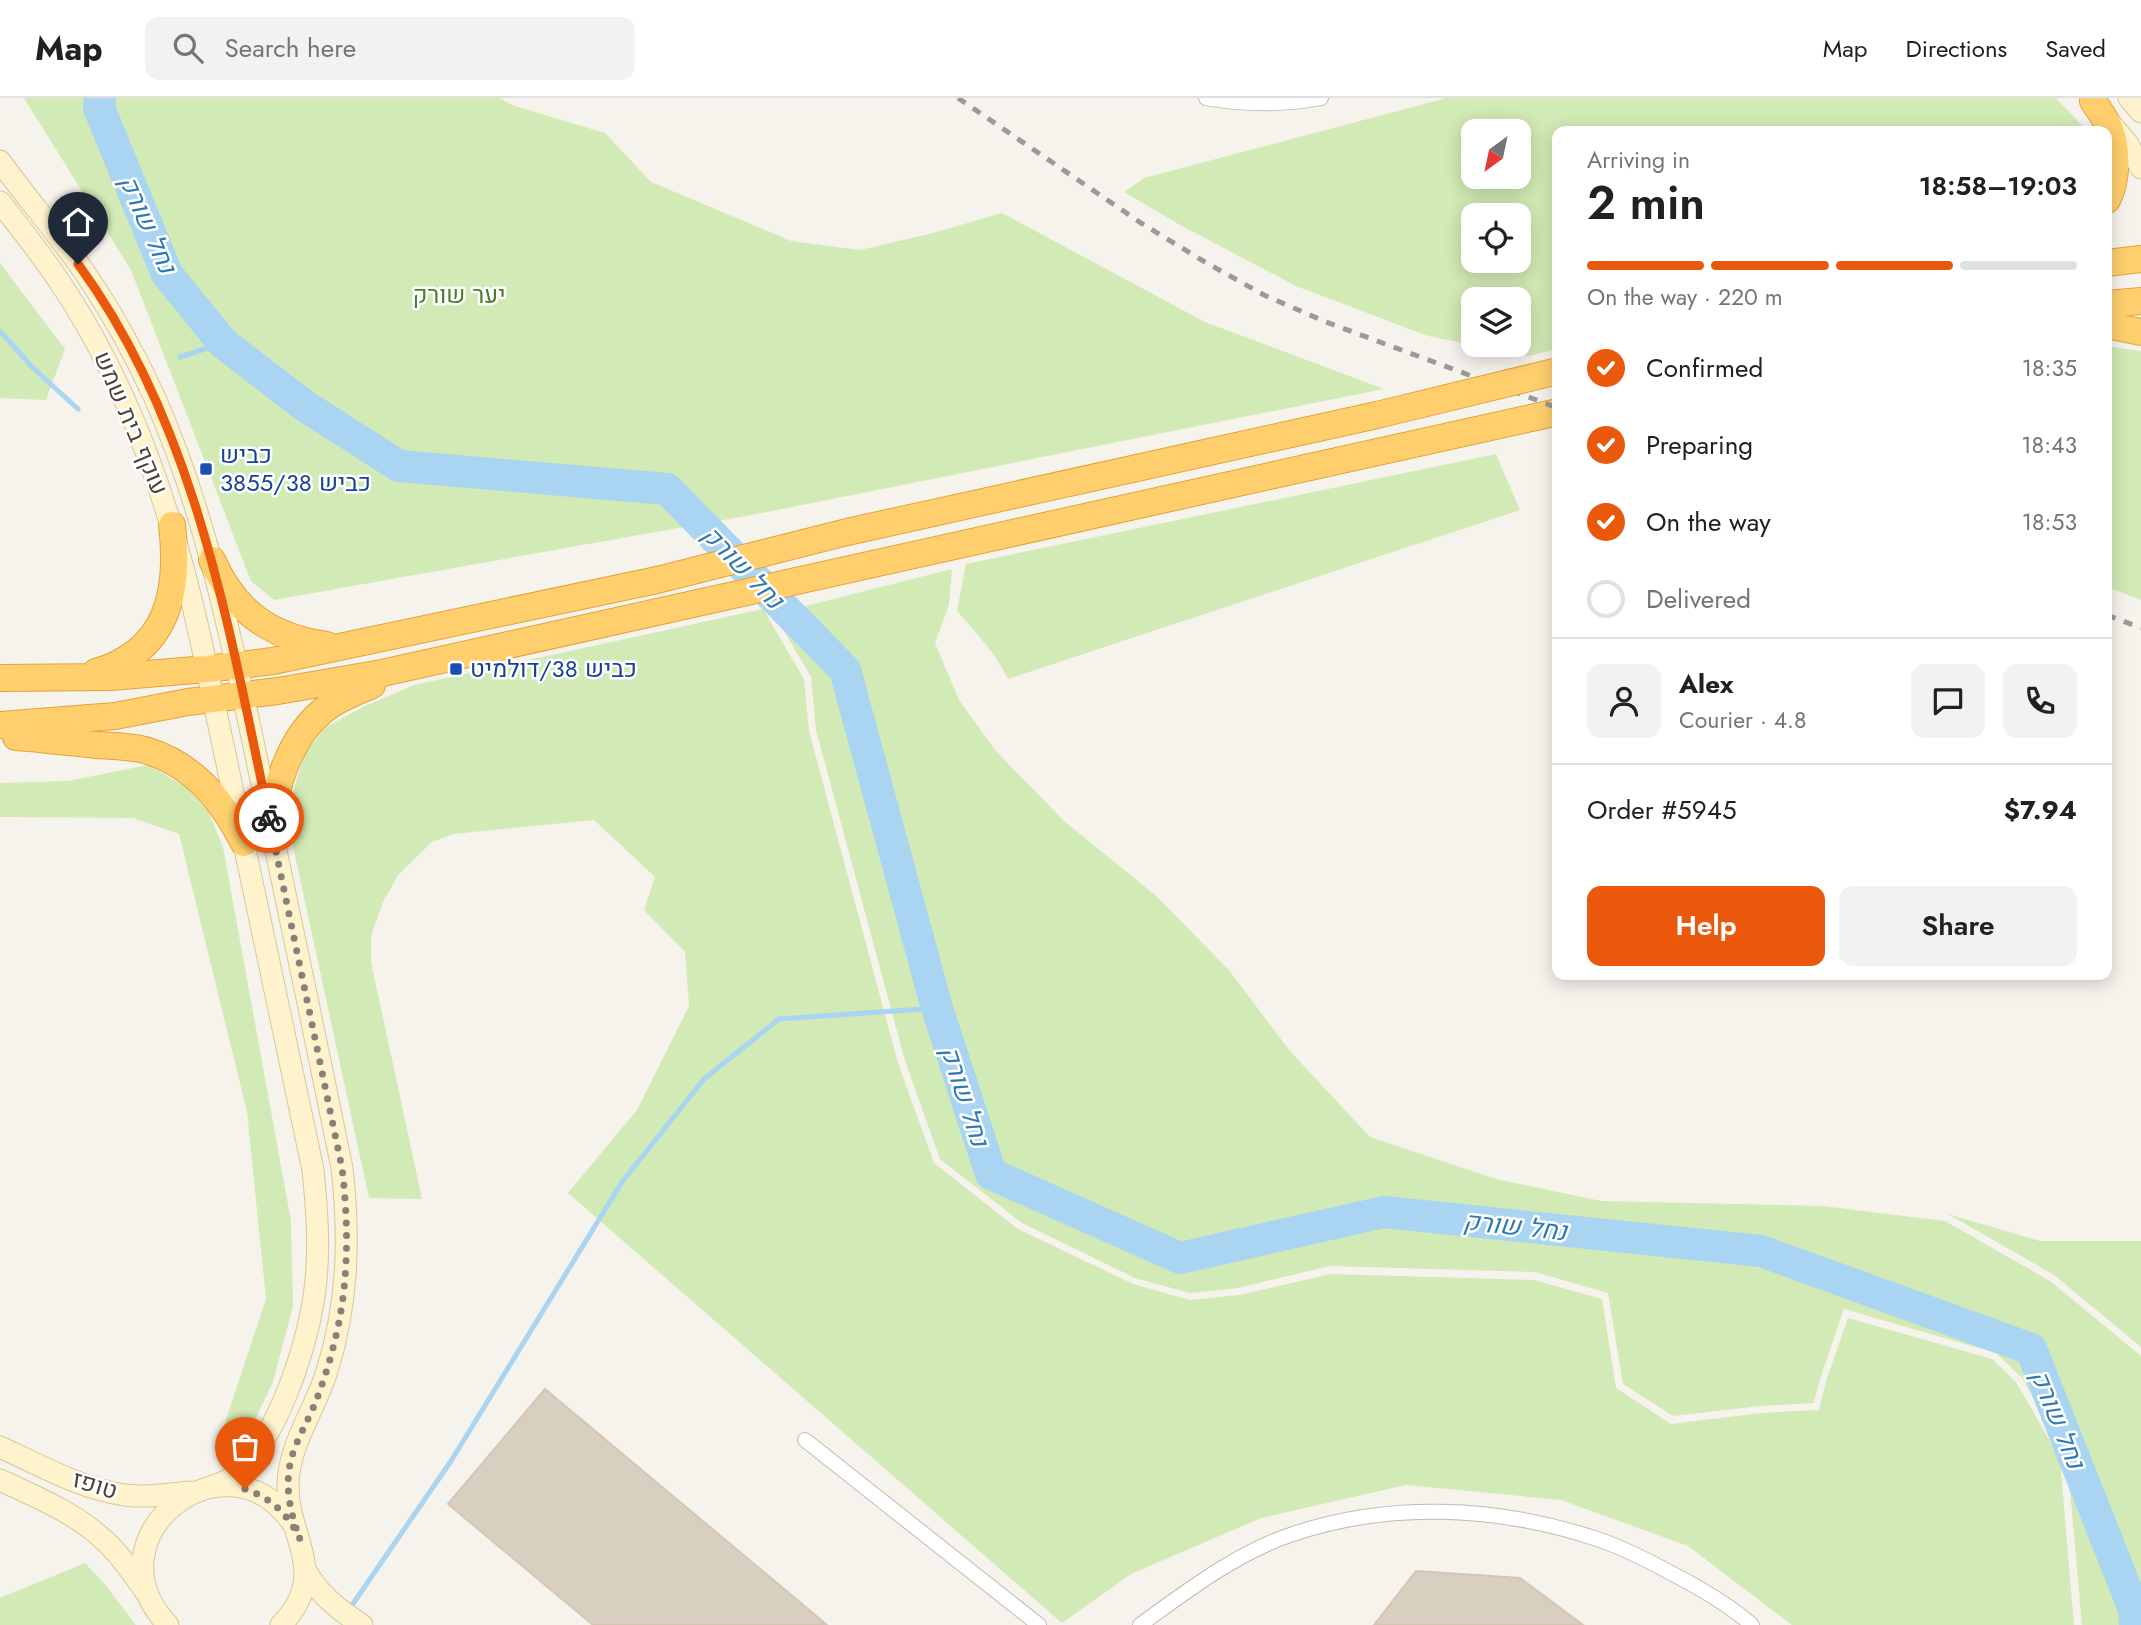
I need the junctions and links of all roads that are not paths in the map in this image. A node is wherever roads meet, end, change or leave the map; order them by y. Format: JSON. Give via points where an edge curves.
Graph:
{"nodes":[{"id":1,"x":1206,"y":98,"type":"edge"},
{"id":2,"x":1321,"y":98,"type":"edge"},
{"id":3,"x":2129,"y":98,"type":"edge"},
{"id":4,"x":2091,"y":100,"type":"edge"},
{"id":5,"x":2141,"y":112,"type":"edge"},
{"id":6,"x":2109,"y":126,"type":"edge"},
{"id":7,"x":2112,"y":136,"type":"edge"},
{"id":8,"x":0,"y":161,"type":"edge"},
{"id":9,"x":2141,"y":168,"type":"edge"},
{"id":10,"x":2112,"y":189,"type":"edge"},
{"id":11,"x":0,"y":202,"type":"edge"},
{"id":12,"x":2141,"y":259,"type":"edge"},
{"id":13,"x":2112,"y":262,"type":"edge"},
{"id":14,"x":2141,"y":301,"type":"edge"},
{"id":15,"x":2112,"y":304,"type":"edge"},
{"id":16,"x":2112,"y":326,"type":"edge"},
{"id":17,"x":2141,"y":332,"type":"edge"},
{"id":18,"x":1552,"y":372,"type":"edge"},
{"id":19,"x":1552,"y":413,"type":"edge"},
{"id":20,"x":172,"y":526,"type":"junction"},
{"id":21,"x":212,"y":560,"type":"junction"},
{"id":22,"x":354,"y":645,"type":"junction"},
{"id":23,"x":423,"y":664,"type":"junction"},
{"id":24,"x":237,"y":666,"type":"junction"},
{"id":25,"x":207,"y":669,"type":"junction"},
{"id":26,"x":0,"y":678,"type":"edge"},
{"id":27,"x":62,"y":678,"type":"junction"},
{"id":28,"x":243,"y":696,"type":"junction"},
{"id":29,"x":213,"y":700,"type":"junction"},
{"id":30,"x":0,"y":725,"type":"edge"},
{"id":31,"x":0,"y":735,"type":"edge"},
{"id":32,"x":272,"y":832,"type":"junction"},
{"id":33,"x":244,"y":843,"type":"junction"},
{"id":34,"x":805,"y":1440,"type":"dead end"},
{"id":35,"x":0,"y":1447,"type":"edge"},
{"id":36,"x":0,"y":1480,"type":"edge"},
{"id":37,"x":201,"y":1490,"type":"junction"},
{"id":38,"x":300,"y":1539,"type":"junction"},
{"id":39,"x":305,"y":1569,"type":"junction"},
{"id":40,"x":149,"y":1595,"type":"junction"},
{"id":41,"x":168,"y":1625,"type":"edge"},
{"id":42,"x":281,"y":1625,"type":"edge"},
{"id":43,"x":362,"y":1625,"type":"edge"},
{"id":44,"x":1040,"y":1625,"type":"edge"},
{"id":45,"x":1140,"y":1625,"type":"edge"},
{"id":46,"x":1752,"y":1625,"type":"edge"}],
"edges":[{"from":1,"to":2,"type":"street","via":[[1255,103]]},
{"from":3,"to":5,"type":"street"},
{"from":4,"to":6,"type":"highway"},
{"from":4,"to":9,"type":"street","via":[[2127,143]]},
{"from":7,"to":10,"type":"highway"},
{"from":8,"to":21,"type":"street","name":"עוקף בית שמש","via":[[90,281],[129,347],[169,433]]},
{"from":11,"to":20,"type":"street","name":"עוקף בית שמש","via":[[61,283],[105,359],[140,435]]},
{"from":12,"to":13,"type":"highway"},
{"from":14,"to":15,"type":"highway"},
{"from":16,"to":17,"type":"highway"},
{"from":18,"to":22,"type":"highway","bridge":true,"via":[[657,580]]},
{"from":19,"to":23,"type":"highway"},
{"from":20,"to":25,"type":"street","name":"עוקף בית שמש"},
{"from":20,"to":27,"type":"highway","via":[[175,577],[171,599],[152,636],[122,661],[83,676]]},
{"from":21,"to":22,"type":"highway","via":[[229,593],[266,626],[313,643]]},
{"from":21,"to":24,"type":"street","name":"עוקף בית שמש"},
{"from":22,"to":24,"type":"highway"},
{"from":23,"to":28,"type":"highway"},
{"from":23,"to":32,"type":"highway","via":[[336,701],[310,723],[285,767],[275,799]]},
{"from":24,"to":25,"type":"highway"},
{"from":24,"to":28,"type":"street","name":"עוקף בית שמש"},
{"from":25,"to":27,"type":"highway"},
{"from":25,"to":29,"type":"street","name":"עוקף בית שמש"},
{"from":26,"to":27,"type":"highway"},
{"from":28,"to":29,"type":"highway"},
{"from":28,"to":32,"type":"street","name":"עוקף בית שמש"},
{"from":29,"to":30,"type":"highway","via":[[116,716]]},
{"from":29,"to":33,"type":"street","name":"עוקף בית שמש"},
{"from":31,"to":33,"type":"highway","via":[[143,750],[163,757],[208,787]]},
{"from":32,"to":38,"type":"street","name":"עוקף בית שמש","via":[[342,1168],[347,1226],[345,1285],[334,1345],[289,1467],[289,1504]]},
{"from":33,"to":37,"type":"street","name":"עוקף בית שמש","via":[[310,1151],[318,1259],[305,1340],[277,1414],[242,1469]]},
{"from":34,"to":44,"type":"street"},
{"from":35,"to":37,"type":"street","name":"טופז","via":[[103,1490],[151,1496]]},
{"from":36,"to":40,"type":"street","name":"טופז","via":[[58,1507],[98,1534]]},
{"from":37,"to":38,"type":"street","name":"טופז","via":[[233,1487],[257,1493],[279,1507]]},
{"from":37,"to":40,"type":"street","name":"עוקף בית שמש","via":[[173,1504],[150,1534],[143,1571]]},
{"from":38,"to":39,"type":"street","name":"עוקף בית שמש"},
{"from":39,"to":42,"type":"street","via":[[302,1592]]},
{"from":39,"to":43,"type":"street","via":[[314,1587]]},
{"from":40,"to":41,"type":"street","name":"טופז"},
{"from":45,"to":46,"type":"street","via":[[1241,1557],[1289,1535],[1386,1513],[1444,1510],[1555,1527],[1595,1538],[1703,1590]]}]}
